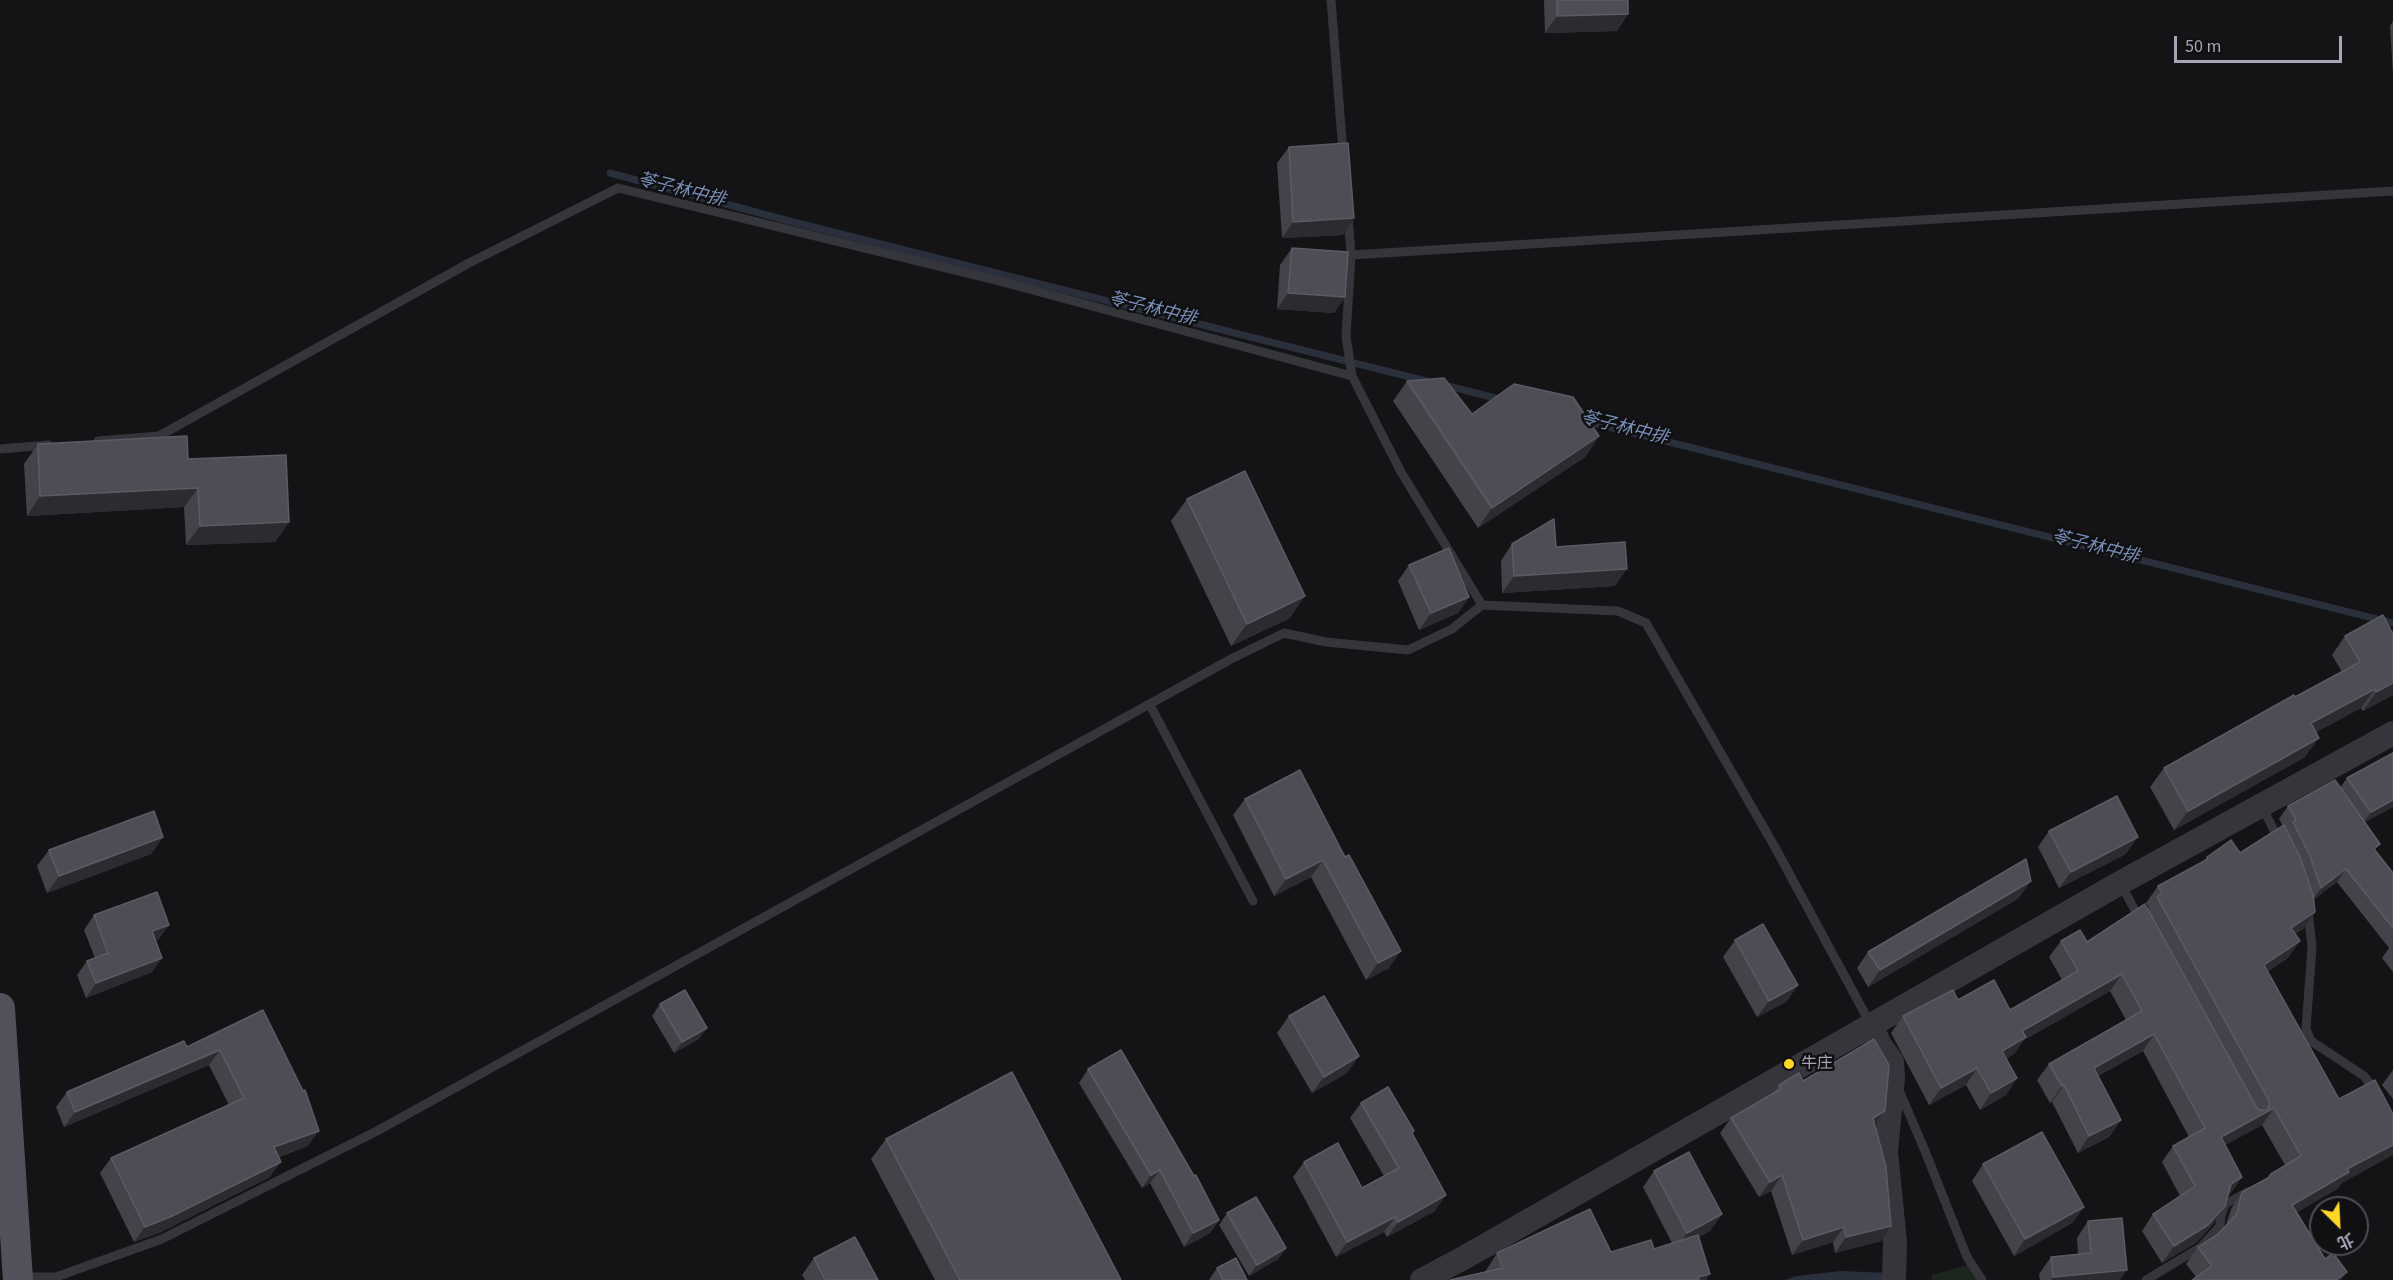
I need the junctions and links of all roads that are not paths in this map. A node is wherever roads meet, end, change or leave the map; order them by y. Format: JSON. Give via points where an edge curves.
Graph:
{"nodes":[{"id":1,"x":1331,"y":0,"type":"edge"},
{"id":2,"x":1344,"y":162,"type":"edge"},
{"id":3,"x":2393,"y":191,"type":"edge"},
{"id":4,"x":1348,"y":208,"type":"edge"},
{"id":5,"x":1351,"y":255,"type":"junction"},
{"id":6,"x":1351,"y":372,"type":"junction"},
{"id":7,"x":91,"y":442,"type":"edge"},
{"id":8,"x":57,"y":444,"type":"edge"},
{"id":9,"x":0,"y":449,"type":"edge"},
{"id":10,"x":1482,"y":605,"type":"junction"},
{"id":11,"x":1150,"y":705,"type":"junction"},
{"id":12,"x":2393,"y":733,"type":"edge"},
{"id":13,"x":2262,"y":807,"type":"junction"},
{"id":14,"x":2286,"y":853,"type":"edge"},
{"id":15,"x":2120,"y":883,"type":"junction"},
{"id":16,"x":2305,"y":900,"type":"edge"},
{"id":17,"x":1253,"y":901,"type":"dead end"},
{"id":18,"x":2149,"y":935,"type":"edge"},
{"id":19,"x":0,"y":1008,"type":"edge"},
{"id":20,"x":1871,"y":1025,"type":"junction"},
{"id":21,"x":1893,"y":1077,"type":"junction"},
{"id":22,"x":2386,"y":1106,"type":"edge"},
{"id":23,"x":2253,"y":1189,"type":"edge"},
{"id":24,"x":18,"y":1279,"type":"edge"},
{"id":25,"x":1422,"y":1280,"type":"edge"},
{"id":26,"x":1894,"y":1280,"type":"edge"},
{"id":27,"x":1982,"y":1280,"type":"edge"},
{"id":28,"x":2146,"y":1280,"type":"edge"}],
"edges":[{"from":1,"to":2,"type":"lane"},
{"from":3,"to":5,"type":"lane"},
{"from":4,"to":5,"type":"lane"},
{"from":5,"to":6,"type":"lane","via":[[1346,336]]},
{"from":6,"to":7,"type":"lane","via":[[618,188],[469,263],[159,436]]},
{"from":6,"to":10,"type":"lane","via":[[1401,472]]},
{"from":8,"to":9,"type":"lane"},
{"from":10,"to":11,"type":"lane","via":[[1452,629],[1408,650],[1326,642],[1284,633]]},
{"from":10,"to":20,"type":"lane","via":[[1618,611],[1646,623],[1776,849]]},
{"from":11,"to":17,"type":"lane"},
{"from":11,"to":24,"type":"lane","via":[[377,1131],[162,1239],[56,1278]]},
{"from":12,"to":13,"type":"street","via":[[2324,779]]},
{"from":13,"to":14,"type":"lane"},
{"from":13,"to":15,"type":"street"},
{"from":15,"to":18,"type":"lane"},
{"from":15,"to":20,"type":"street"},
{"from":16,"to":22,"type":"lane","via":[[2312,946],[2306,1029],[2311,1041],[2364,1076]]},
{"from":19,"to":24,"type":"main road"},
{"from":20,"to":21,"type":"street","via":[[1892,1062]]},
{"from":20,"to":25,"type":"street"},
{"from":21,"to":26,"type":"street","via":[[1886,1152],[1895,1242]]},
{"from":21,"to":27,"type":"lane","via":[[1967,1257]]},
{"from":23,"to":28,"type":"lane","via":[[2225,1204],[2220,1226],[2201,1247]]}]}
